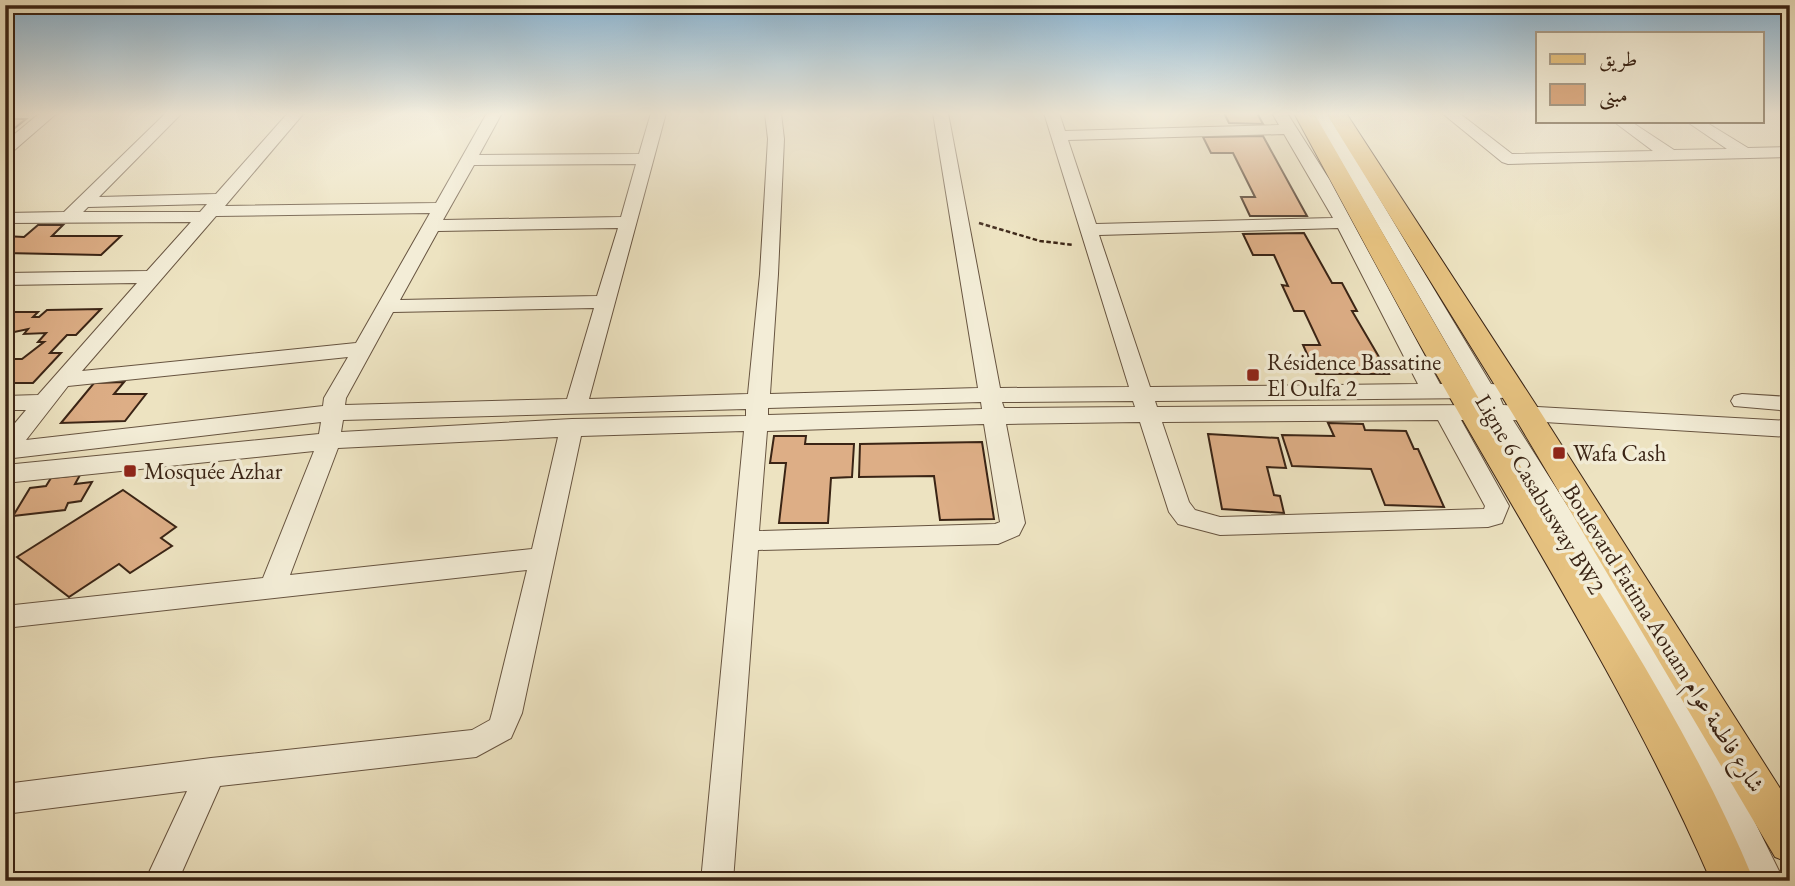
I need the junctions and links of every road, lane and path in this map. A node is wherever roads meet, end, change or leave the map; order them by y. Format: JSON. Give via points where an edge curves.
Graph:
{"nodes":[{"id":1,"x":134,"y":154,"type":"edge"},
{"id":2,"x":260,"y":154,"type":"edge"},
{"id":3,"x":472,"y":154,"type":"edge"},
{"id":4,"x":646,"y":154,"type":"edge"},
{"id":5,"x":775,"y":154,"type":"edge"},
{"id":6,"x":947,"y":154,"type":"edge"},
{"id":7,"x":1064,"y":154,"type":"edge"},
{"id":8,"x":1314,"y":154,"type":"edge"},
{"id":9,"x":1324,"y":154,"type":"edge"},
{"id":10,"x":1326,"y":154,"type":"edge"},
{"id":11,"x":1357,"y":154,"type":"edge"},
{"id":12,"x":1502,"y":154,"type":"edge"},
{"id":13,"x":1658,"y":154,"type":"edge"},
{"id":14,"x":645,"y":159,"type":"junction"},
{"id":15,"x":469,"y":160,"type":"junction"},
{"id":16,"x":443,"y":208,"type":"junction"},
{"id":17,"x":211,"y":209,"type":"junction"},
{"id":18,"x":78,"y":210,"type":"junction"},
{"id":19,"x":5,"y":218,"type":"edge"},
{"id":20,"x":958,"y":218,"type":"junction"},
{"id":21,"x":628,"y":222,"type":"junction"},
{"id":22,"x":1345,"y":223,"type":"junction"},
{"id":23,"x":433,"y":226,"type":"junction"},
{"id":24,"x":1090,"y":238,"type":"junction"},
{"id":25,"x":152,"y":277,"type":"junction"},
{"id":26,"x":5,"y":279,"type":"edge"},
{"id":27,"x":605,"y":302,"type":"junction"},
{"id":28,"x":388,"y":306,"type":"junction"},
{"id":29,"x":1395,"y":319,"type":"junction"},
{"id":30,"x":1429,"y":332,"type":"junction"},
{"id":31,"x":363,"y":349,"type":"junction"},
{"id":32,"x":62,"y":380,"type":"junction"},
{"id":33,"x":1432,"y":390,"type":"junction"},
{"id":34,"x":1742,"y":401,"type":"dead end"},
{"id":35,"x":44,"y":402,"type":"junction"},
{"id":36,"x":1485,"y":402,"type":"junction"},
{"id":37,"x":5,"y":403,"type":"edge"},
{"id":38,"x":1146,"y":403,"type":"junction"},
{"id":39,"x":1790,"y":404,"type":"edge"},
{"id":40,"x":991,"y":405,"type":"junction"},
{"id":41,"x":332,"y":413,"type":"junction"},
{"id":42,"x":756,"y":413,"type":"junction"},
{"id":43,"x":574,"y":416,"type":"junction"},
{"id":44,"x":1790,"y":429,"type":"edge"},
{"id":45,"x":329,"y":440,"type":"junction"},
{"id":46,"x":5,"y":451,"type":"edge"},
{"id":47,"x":5,"y":474,"type":"edge"},
{"id":48,"x":746,"y":541,"type":"junction"},
{"id":49,"x":544,"y":558,"type":"junction"},
{"id":50,"x":272,"y":589,"type":"junction"},
{"id":51,"x":5,"y":617,"type":"edge"},
{"id":52,"x":211,"y":772,"type":"junction"},
{"id":53,"x":5,"y":799,"type":"edge"},
{"id":54,"x":1790,"y":842,"type":"edge"},
{"id":55,"x":161,"y":881,"type":"edge"},
{"id":56,"x":717,"y":881,"type":"edge"},
{"id":57,"x":1733,"y":881,"type":"edge"},
{"id":58,"x":1753,"y":881,"type":"edge"},
{"id":59,"x":1768,"y":881,"type":"edge"}],
"edges":[{"from":1,"to":18,"type":"street"},
{"from":2,"to":17,"type":"street"},
{"from":3,"to":15,"type":"street"},
{"from":4,"to":14,"type":"street"},
{"from":5,"to":42,"type":"street"},
{"from":6,"to":20,"type":"street"},
{"from":7,"to":24,"type":"street"},
{"from":8,"to":22,"type":"street"},
{"from":9,"to":30,"type":"main road","name":"Boulevard Fatima Aouam شارع فاطمة عوام"},
{"from":10,"to":36,"type":"street","name":"Ligne 6 Casabusway BW2"},
{"from":11,"to":36,"type":"main road","name":"Boulevard Fatima Aouam شارع فاطمة عوام"},
{"from":12,"to":13,"type":"street","via":[[1508,159]]},
{"from":14,"to":15,"type":"street"},
{"from":14,"to":21,"type":"street"},
{"from":15,"to":16,"type":"street"},
{"from":16,"to":17,"type":"street"},
{"from":16,"to":23,"type":"street"},
{"from":17,"to":18,"type":"street"},
{"from":17,"to":25,"type":"street"},
{"from":18,"to":19,"type":"street"},
{"from":20,"to":24,"type":"path","via":[[1040,241]]},
{"from":20,"to":40,"type":"street"},
{"from":21,"to":23,"type":"street"},
{"from":21,"to":27,"type":"street"},
{"from":22,"to":24,"type":"street"},
{"from":22,"to":29,"type":"street"},
{"from":23,"to":28,"type":"street"},
{"from":24,"to":38,"type":"street"},
{"from":25,"to":26,"type":"street"},
{"from":25,"to":32,"type":"street"},
{"from":27,"to":28,"type":"street"},
{"from":27,"to":43,"type":"street"},
{"from":28,"to":31,"type":"street"},
{"from":29,"to":30,"type":"main road"},
{"from":29,"to":33,"type":"street"},
{"from":30,"to":36,"type":"main road","name":"Boulevard Fatima Aouam شارع فاطمة عوام"},
{"from":31,"to":32,"type":"street"},
{"from":31,"to":41,"type":"street","via":[[335,398]]},
{"from":32,"to":35,"type":"street"},
{"from":33,"to":36,"type":"street"},
{"from":33,"to":38,"type":"street"},
{"from":34,"to":39,"type":"street"},
{"from":35,"to":37,"type":"street"},
{"from":35,"to":46,"type":"street"},
{"from":36,"to":38,"type":"street"},
{"from":36,"to":38,"type":"street","via":[[1496,506],[1488,518],[1220,526],[1199,523],[1178,506]]},
{"from":36,"to":44,"type":"street"},
{"from":36,"to":54,"type":"main road","name":"Boulevard Fatima Aouam شارع فاطمة عوام"},
{"from":36,"to":57,"type":"main road","name":"Boulevard Fatima Aouam شارع فاطمة عوام","via":[[1601,627],[1684,775]]},
{"from":36,"to":58,"type":"street","name":"Ligne 6 Casabusway BW2","via":[[1687,737]]},
{"from":36,"to":59,"type":"street","name":"Ligne 6 Casabusway BW2","via":[[1700,741]]},
{"from":38,"to":40,"type":"street"},
{"from":40,"to":42,"type":"street"},
{"from":40,"to":48,"type":"street","via":[[1013,523],[1006,532]]},
{"from":41,"to":43,"type":"street"},
{"from":41,"to":45,"type":"street"},
{"from":41,"to":46,"type":"street"},
{"from":42,"to":43,"type":"street"},
{"from":42,"to":48,"type":"street"},
{"from":43,"to":45,"type":"street"},
{"from":43,"to":49,"type":"street"},
{"from":45,"to":47,"type":"street"},
{"from":45,"to":50,"type":"street"},
{"from":48,"to":56,"type":"street"},
{"from":49,"to":50,"type":"street"},
{"from":49,"to":52,"type":"street","via":[[501,729],[475,743],[442,748]]},
{"from":50,"to":51,"type":"street"},
{"from":52,"to":53,"type":"street"},
{"from":52,"to":55,"type":"street"}]}
